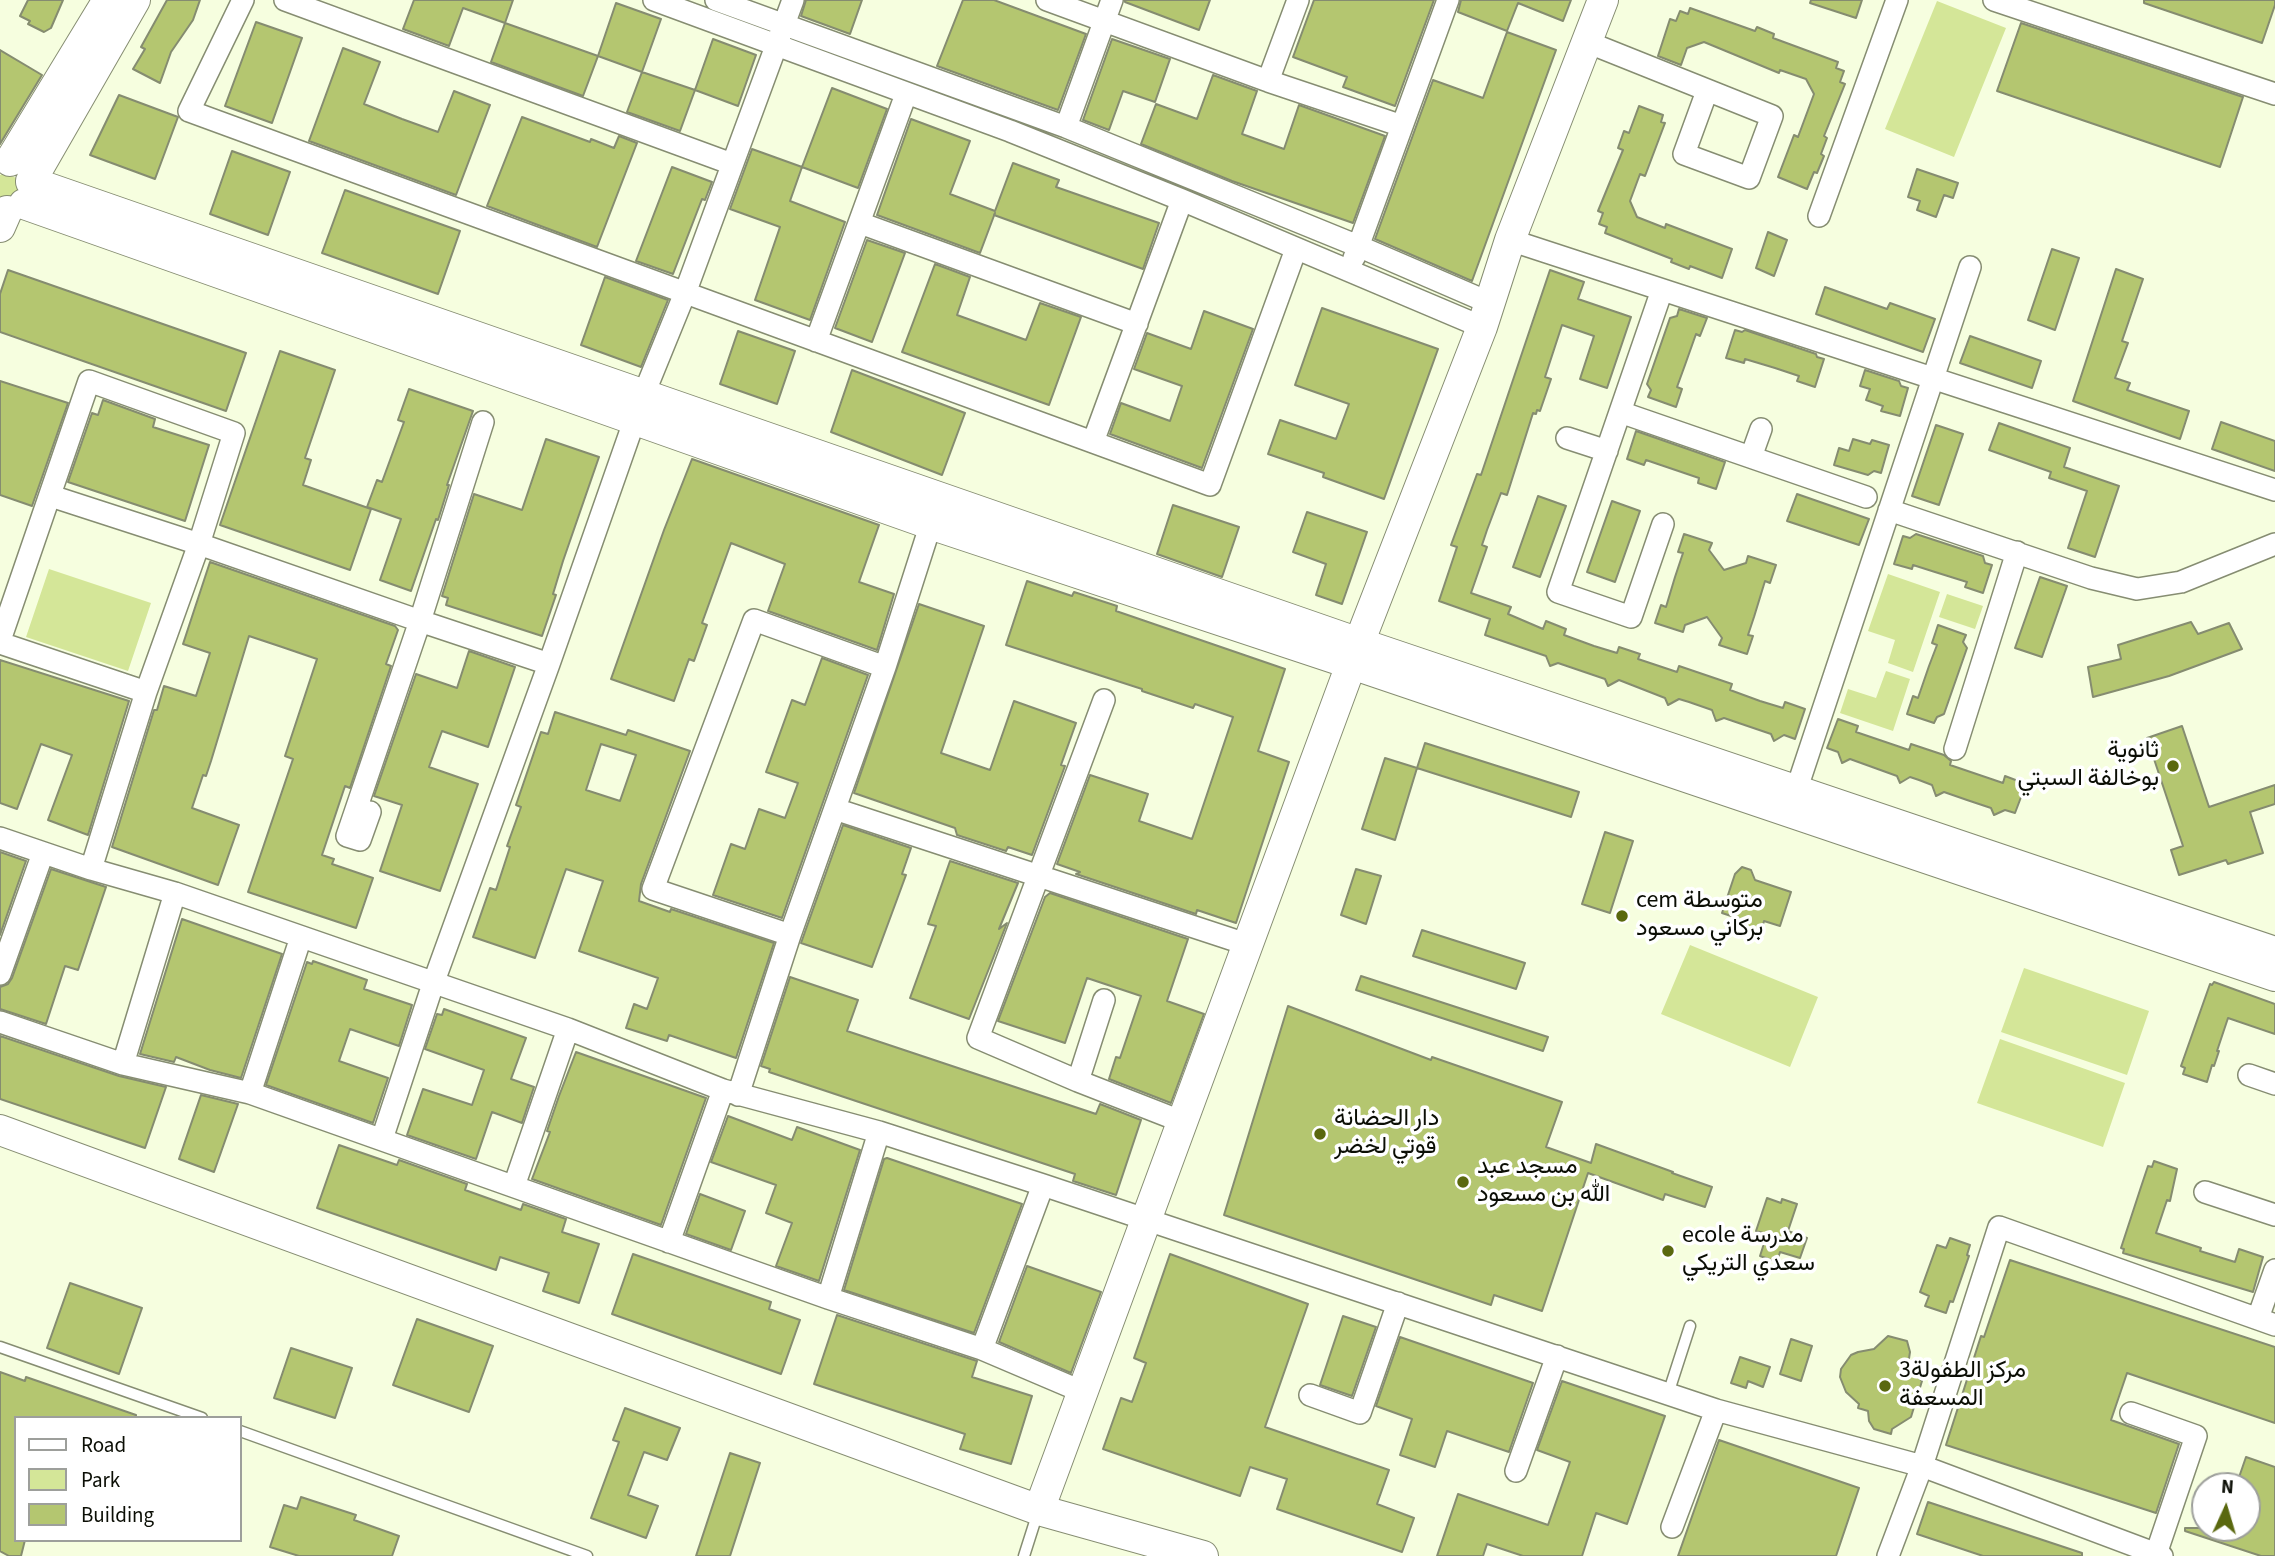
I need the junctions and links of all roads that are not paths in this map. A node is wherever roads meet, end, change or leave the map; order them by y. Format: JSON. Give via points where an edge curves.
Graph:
{"nodes":[{"id":1,"x":108,"y":0,"type":"edge"},
{"id":2,"x":135,"y":0,"type":"edge"},
{"id":3,"x":243,"y":0,"type":"edge"},
{"id":4,"x":285,"y":0,"type":"edge"},
{"id":5,"x":654,"y":0,"type":"edge"},
{"id":6,"x":716,"y":0,"type":"edge"},
{"id":7,"x":793,"y":0,"type":"edge"},
{"id":8,"x":1047,"y":0,"type":"edge"},
{"id":9,"x":1112,"y":0,"type":"edge"},
{"id":10,"x":1298,"y":0,"type":"edge"},
{"id":11,"x":1448,"y":0,"type":"edge"},
{"id":12,"x":1603,"y":0,"type":"edge"},
{"id":13,"x":1897,"y":0,"type":"edge"},
{"id":14,"x":2003,"y":1,"type":"edge"},
{"id":15,"x":1106,"y":22,"type":"junction"},
{"id":16,"x":784,"y":25,"type":"junction"},
{"id":17,"x":1587,"y":43,"type":"junction"},
{"id":18,"x":776,"y":47,"type":"junction"},
{"id":19,"x":1268,"y":80,"type":"junction"},
{"id":20,"x":1707,"y":92,"type":"junction"},
{"id":21,"x":906,"y":94,"type":"junction"},
{"id":22,"x":2275,"y":94,"type":"edge"},
{"id":23,"x":1402,"y":126,"type":"junction"},
{"id":24,"x":1066,"y":127,"type":"junction"},
{"id":25,"x":733,"y":164,"type":"junction"},
{"id":26,"x":13,"y":192,"type":"edge"},
{"id":27,"x":1182,"y":200,"type":"junction"},
{"id":28,"x":1819,"y":216,"type":"dead end"},
{"id":29,"x":860,"y":223,"type":"junction"},
{"id":30,"x":1510,"y":240,"type":"junction"},
{"id":31,"x":1359,"y":246,"type":"junction"},
{"id":32,"x":1297,"y":249,"type":"junction"},
{"id":33,"x":1970,"y":267,"type":"dead end"},
{"id":34,"x":1349,"y":270,"type":"junction"},
{"id":35,"x":1662,"y":290,"type":"junction"},
{"id":36,"x":685,"y":293,"type":"junction"},
{"id":37,"x":1486,"y":315,"type":"junction"},
{"id":38,"x":1137,"y":324,"type":"junction"},
{"id":39,"x":816,"y":341,"type":"junction"},
{"id":40,"x":1933,"y":379,"type":"junction"},
{"id":41,"x":638,"y":408,"type":"junction"},
{"id":42,"x":1620,"y":412,"type":"junction"},
{"id":43,"x":482,"y":422,"type":"dead end"},
{"id":44,"x":1760,"y":429,"type":"dead end"},
{"id":45,"x":1567,"y":438,"type":"dead end"},
{"id":46,"x":1093,"y":442,"type":"junction"},
{"id":47,"x":1606,"y":451,"type":"junction"},
{"id":48,"x":1751,"y":457,"type":"junction"},
{"id":49,"x":2275,"y":490,"type":"edge"},
{"id":50,"x":51,"y":496,"type":"junction"},
{"id":51,"x":1866,"y":496,"type":"dead end"},
{"id":52,"x":1889,"y":510,"type":"junction"},
{"id":53,"x":935,"y":511,"type":"junction"},
{"id":54,"x":1663,"y":524,"type":"dead end"},
{"id":55,"x":199,"y":544,"type":"junction"},
{"id":56,"x":2275,"y":544,"type":"edge"},
{"id":57,"x":2017,"y":552,"type":"junction"},
{"id":58,"x":420,"y":621,"type":"junction"},
{"id":59,"x":0,"y":641,"type":"edge"},
{"id":60,"x":1356,"y":654,"type":"junction"},
{"id":61,"x":549,"y":664,"type":"junction"},
{"id":62,"x":886,"y":667,"type":"junction"},
{"id":63,"x":146,"y":692,"type":"junction"},
{"id":64,"x":1104,"y":700,"type":"dead end"},
{"id":65,"x":1955,"y":749,"type":"dead end"},
{"id":66,"x":1796,"y":791,"type":"junction"},
{"id":67,"x":835,"y":809,"type":"junction"},
{"id":68,"x":370,"y":812,"type":"dead end"},
{"id":69,"x":0,"y":838,"type":"edge"},
{"id":70,"x":43,"y":853,"type":"junction"},
{"id":71,"x":91,"y":869,"type":"junction"},
{"id":72,"x":1037,"y":876,"type":"junction"},
{"id":73,"x":175,"y":893,"type":"junction"},
{"id":74,"x":790,"y":935,"type":"junction"},
{"id":75,"x":301,"y":937,"type":"junction"},
{"id":76,"x":1249,"y":945,"type":"junction"},
{"id":77,"x":2275,"y":952,"type":"edge"},
{"id":78,"x":0,"y":974,"type":"edge"},
{"id":79,"x":2275,"y":976,"type":"edge"},
{"id":80,"x":433,"y":984,"type":"junction"},
{"id":81,"x":1104,"y":1000,"type":"dead end"},
{"id":82,"x":0,"y":1022,"type":"edge"},
{"id":83,"x":568,"y":1030,"type":"junction"},
{"id":84,"x":123,"y":1064,"type":"junction"},
{"id":85,"x":2249,"y":1075,"type":"dead end"},
{"id":86,"x":1078,"y":1081,"type":"junction"},
{"id":87,"x":2275,"y":1084,"type":"edge"},
{"id":88,"x":250,"y":1093,"type":"junction"},
{"id":89,"x":730,"y":1093,"type":"junction"},
{"id":90,"x":1183,"y":1122,"type":"junction"},
{"id":91,"x":0,"y":1130,"type":"edge"},
{"id":92,"x":878,"y":1132,"type":"junction"},
{"id":93,"x":382,"y":1139,"type":"junction"},
{"id":94,"x":1043,"y":1185,"type":"junction"},
{"id":95,"x":514,"y":1186,"type":"junction"},
{"id":96,"x":2205,"y":1192,"type":"dead end"},
{"id":97,"x":2275,"y":1215,"type":"edge"},
{"id":98,"x":1145,"y":1219,"type":"junction"},
{"id":99,"x":669,"y":1242,"type":"junction"},
{"id":100,"x":2275,"y":1270,"type":"edge"},
{"id":101,"x":828,"y":1298,"type":"junction"},
{"id":102,"x":1398,"y":1303,"type":"junction"},
{"id":103,"x":2266,"y":1322,"type":"edge"},
{"id":104,"x":1690,"y":1326,"type":"dead end"},
{"id":105,"x":0,"y":1347,"type":"edge"},
{"id":106,"x":982,"y":1349,"type":"junction"},
{"id":107,"x":1558,"y":1356,"type":"junction"},
{"id":108,"x":1083,"y":1392,"type":"junction"},
{"id":109,"x":1668,"y":1394,"type":"junction"},
{"id":110,"x":1310,"y":1395,"type":"dead end"},
{"id":111,"x":1716,"y":1410,"type":"junction"},
{"id":112,"x":2132,"y":1413,"type":"dead end"},
{"id":113,"x":196,"y":1416,"type":"edge"},
{"id":114,"x":242,"y":1432,"type":"edge"},
{"id":115,"x":1922,"y":1466,"type":"junction"},
{"id":116,"x":1516,"y":1471,"type":"dead end"},
{"id":117,"x":1039,"y":1510,"type":"junction"},
{"id":118,"x":1672,"y":1527,"type":"dead end"},
{"id":119,"x":2159,"y":1555,"type":"edge"},
{"id":120,"x":587,"y":1556,"type":"edge"},
{"id":121,"x":1024,"y":1556,"type":"edge"},
{"id":122,"x":1203,"y":1556,"type":"edge"},
{"id":123,"x":1888,"y":1556,"type":"edge"}],
"edges":[{"from":1,"to":26,"type":"main road"},
{"from":2,"to":26,"type":"main road"},
{"from":3,"to":36,"type":"street","via":[[189,111]]},
{"from":4,"to":25,"type":"street"},
{"from":5,"to":18,"type":"street"},
{"from":6,"to":16,"type":"street"},
{"from":7,"to":16,"type":"street"},
{"from":8,"to":15,"type":"street"},
{"from":9,"to":15,"type":"street"},
{"from":10,"to":19,"type":"street"},
{"from":11,"to":23,"type":"street"},
{"from":12,"to":17,"type":"main road"},
{"from":13,"to":28,"type":"street"},
{"from":14,"to":22,"type":"street"},
{"from":15,"to":19,"type":"street"},
{"from":15,"to":24,"type":"street"},
{"from":16,"to":18,"type":"street"},
{"from":16,"to":24,"type":"street"},
{"from":17,"to":20,"type":"street"},
{"from":17,"to":30,"type":"main road"},
{"from":18,"to":21,"type":"street"},
{"from":18,"to":25,"type":"street"},
{"from":19,"to":23,"type":"street"},
{"from":20,"to":20,"type":"street","via":[[1772,116],[1749,178],[1684,154]]},
{"from":21,"to":27,"type":"street"},
{"from":21,"to":29,"type":"street"},
{"from":23,"to":31,"type":"street"},
{"from":24,"to":31,"type":"street"},
{"from":25,"to":36,"type":"street"},
{"from":26,"to":41,"type":"main road"},
{"from":27,"to":32,"type":"street"},
{"from":27,"to":38,"type":"street"},
{"from":29,"to":38,"type":"street"},
{"from":29,"to":39,"type":"street"},
{"from":30,"to":35,"type":"street"},
{"from":30,"to":37,"type":"main road"},
{"from":31,"to":34,"type":"street"},
{"from":31,"to":37,"type":"street"},
{"from":32,"to":34,"type":"street"},
{"from":32,"to":46,"type":"street","via":[[1210,485]]},
{"from":33,"to":40,"type":"street"},
{"from":34,"to":37,"type":"street"},
{"from":35,"to":40,"type":"street"},
{"from":35,"to":42,"type":"street"},
{"from":36,"to":39,"type":"street"},
{"from":36,"to":41,"type":"street"},
{"from":37,"to":60,"type":"main road"},
{"from":38,"to":46,"type":"street"},
{"from":39,"to":46,"type":"street"},
{"from":40,"to":49,"type":"street"},
{"from":40,"to":52,"type":"street"},
{"from":41,"to":53,"type":"main road"},
{"from":41,"to":61,"type":"street"},
{"from":42,"to":47,"type":"street"},
{"from":42,"to":48,"type":"street"},
{"from":43,"to":58,"type":"street"},
{"from":44,"to":48,"type":"street"},
{"from":45,"to":47,"type":"street"},
{"from":47,"to":54,"type":"street","via":[[1558,592],[1631,617]]},
{"from":48,"to":51,"type":"street"},
{"from":50,"to":55,"type":"street"},
{"from":50,"to":55,"type":"street","via":[[89,381],[234,433]]},
{"from":50,"to":59,"type":"street"},
{"from":52,"to":57,"type":"street"},
{"from":52,"to":66,"type":"street"},
{"from":53,"to":60,"type":"main road"},
{"from":53,"to":62,"type":"street"},
{"from":55,"to":58,"type":"street"},
{"from":55,"to":63,"type":"street"},
{"from":56,"to":57,"type":"street","via":[[2181,582],[2137,589]]},
{"from":57,"to":65,"type":"street"},
{"from":58,"to":61,"type":"street"},
{"from":58,"to":68,"type":"street","via":[[347,836],[360,840]]},
{"from":59,"to":63,"type":"street"},
{"from":60,"to":66,"type":"main road"},
{"from":60,"to":76,"type":"main road"},
{"from":60,"to":79,"type":"main road"},
{"from":61,"to":80,"type":"street"},
{"from":62,"to":67,"type":"street"},
{"from":62,"to":74,"type":"street","via":[[754,620],[653,889]]},
{"from":63,"to":71,"type":"street"},
{"from":64,"to":72,"type":"street"},
{"from":66,"to":77,"type":"main road"},
{"from":67,"to":72,"type":"street"},
{"from":67,"to":74,"type":"street"},
{"from":69,"to":70,"type":"street"},
{"from":70,"to":71,"type":"street"},
{"from":70,"to":78,"type":"street"},
{"from":71,"to":73,"type":"street"},
{"from":72,"to":76,"type":"street"},
{"from":72,"to":86,"type":"street","via":[[978,1038]]},
{"from":73,"to":75,"type":"street"},
{"from":73,"to":84,"type":"street"},
{"from":74,"to":89,"type":"street"},
{"from":75,"to":80,"type":"street"},
{"from":75,"to":88,"type":"street"},
{"from":76,"to":90,"type":"main road"},
{"from":80,"to":83,"type":"street"},
{"from":80,"to":93,"type":"street"},
{"from":81,"to":86,"type":"street"},
{"from":82,"to":84,"type":"street"},
{"from":83,"to":89,"type":"street"},
{"from":83,"to":95,"type":"street"},
{"from":84,"to":88,"type":"street"},
{"from":85,"to":87,"type":"street"},
{"from":86,"to":90,"type":"street"},
{"from":88,"to":93,"type":"street"},
{"from":89,"to":92,"type":"street"},
{"from":89,"to":99,"type":"street"},
{"from":90,"to":98,"type":"main road"},
{"from":91,"to":117,"type":"main road"},
{"from":92,"to":94,"type":"street"},
{"from":92,"to":101,"type":"street"},
{"from":93,"to":95,"type":"street"},
{"from":94,"to":98,"type":"street"},
{"from":94,"to":106,"type":"street"},
{"from":95,"to":99,"type":"street"},
{"from":96,"to":97,"type":"street"},
{"from":98,"to":102,"type":"street"},
{"from":98,"to":108,"type":"main road"},
{"from":99,"to":101,"type":"street"},
{"from":100,"to":103,"type":"street"},
{"from":101,"to":106,"type":"street"},
{"from":102,"to":107,"type":"street"},
{"from":102,"to":110,"type":"street","via":[[1360,1413]]},
{"from":103,"to":115,"type":"street","via":[[1999,1227]]},
{"from":104,"to":109,"type":"lane"},
{"from":105,"to":113,"type":"lane"},
{"from":106,"to":108,"type":"street"},
{"from":107,"to":109,"type":"street"},
{"from":107,"to":116,"type":"street"},
{"from":108,"to":117,"type":"main road"},
{"from":109,"to":111,"type":"street"},
{"from":111,"to":115,"type":"street"},
{"from":111,"to":118,"type":"street"},
{"from":112,"to":119,"type":"street","via":[[2196,1436]]},
{"from":114,"to":120,"type":"lane"},
{"from":115,"to":119,"type":"street"},
{"from":115,"to":123,"type":"street"},
{"from":117,"to":121,"type":"lane"},
{"from":117,"to":122,"type":"main road"}]}
